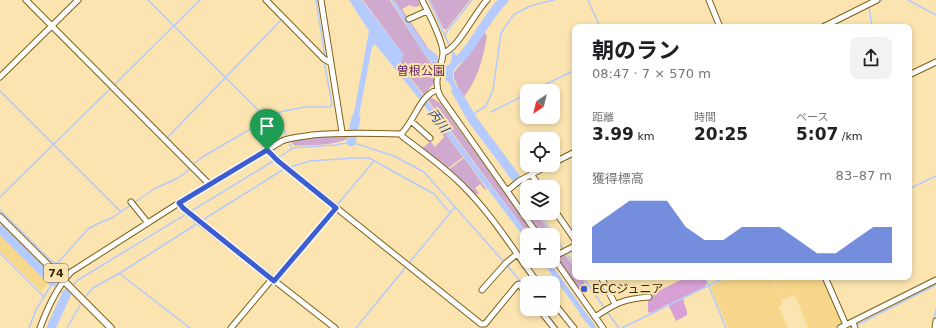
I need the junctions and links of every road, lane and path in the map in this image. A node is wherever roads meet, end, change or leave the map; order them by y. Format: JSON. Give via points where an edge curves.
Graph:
{"nodes":[{"id":1,"x":26,"y":0,"type":"edge"},
{"id":2,"x":78,"y":0,"type":"edge"},
{"id":3,"x":266,"y":0,"type":"edge"},
{"id":4,"x":321,"y":0,"type":"edge"},
{"id":5,"x":422,"y":0,"type":"edge"},
{"id":6,"x":487,"y":0,"type":"edge"},
{"id":7,"x":709,"y":0,"type":"edge"},
{"id":8,"x":877,"y":0,"type":"edge"},
{"id":9,"x":427,"y":11,"type":"junction"},
{"id":10,"x":409,"y":19,"type":"dead end"},
{"id":11,"x":719,"y":24,"type":"edge"},
{"id":12,"x":830,"y":24,"type":"edge"},
{"id":13,"x":53,"y":26,"type":"junction"},
{"id":14,"x":443,"y":53,"type":"junction"},
{"id":15,"x":327,"y":61,"type":"junction"},
{"id":16,"x":936,"y":62,"type":"edge"},
{"id":17,"x":912,"y":74,"type":"edge"},
{"id":18,"x":0,"y":77,"type":"edge"},
{"id":19,"x":437,"y":90,"type":"junction"},
{"id":20,"x":411,"y":121,"type":"junction"},
{"id":21,"x":342,"y":132,"type":"junction"},
{"id":22,"x":401,"y":134,"type":"junction"},
{"id":23,"x":430,"y":138,"type":"dead end"},
{"id":24,"x":267,"y":150,"type":"junction"},
{"id":25,"x":572,"y":154,"type":"edge"},
{"id":26,"x":560,"y":160,"type":"edge"},
{"id":27,"x":537,"y":172,"type":"edge"},
{"id":28,"x":532,"y":175,"type":"junction"},
{"id":29,"x":535,"y":180,"type":"edge"},
{"id":30,"x":210,"y":185,"type":"junction"},
{"id":31,"x":507,"y":190,"type":"junction"},
{"id":32,"x":132,"y":203,"type":"dead end"},
{"id":33,"x":179,"y":203,"type":"junction"},
{"id":34,"x":336,"y":208,"type":"junction"},
{"id":35,"x":0,"y":217,"type":"edge"},
{"id":36,"x":560,"y":218,"type":"edge"},
{"id":37,"x":148,"y":224,"type":"junction"},
{"id":38,"x":533,"y":228,"type":"edge"},
{"id":39,"x":572,"y":236,"type":"edge"},
{"id":40,"x":572,"y":247,"type":"edge"},
{"id":41,"x":560,"y":253,"type":"edge"},
{"id":42,"x":517,"y":254,"type":"junction"},
{"id":43,"x":560,"y":267,"type":"edge"},
{"id":44,"x":533,"y":276,"type":"edge"},
{"id":45,"x":274,"y":280,"type":"junction"},
{"id":46,"x":603,"y":280,"type":"edge"},
{"id":47,"x":827,"y":280,"type":"edge"},
{"id":48,"x":936,"y":280,"type":"edge"},
{"id":49,"x":64,"y":281,"type":"junction"},
{"id":50,"x":520,"y":286,"type":"edge"},
{"id":51,"x":482,"y":290,"type":"dead end"},
{"id":52,"x":648,"y":298,"type":"dead end"},
{"id":53,"x":615,"y":304,"type":"junction"},
{"id":54,"x":560,"y":311,"type":"edge"},
{"id":55,"x":545,"y":316,"type":"edge"},
{"id":56,"x":595,"y":317,"type":"junction"},
{"id":57,"x":936,"y":321,"type":"edge"},
{"id":58,"x":846,"y":325,"type":"junction"},
{"id":59,"x":854,"y":325,"type":"edge"},
{"id":60,"x":40,"y":328,"type":"edge"},
{"id":61,"x":111,"y":328,"type":"edge"},
{"id":62,"x":231,"y":328,"type":"edge"},
{"id":63,"x":335,"y":328,"type":"edge"},
{"id":64,"x":554,"y":328,"type":"edge"},
{"id":65,"x":574,"y":328,"type":"edge"},
{"id":66,"x":603,"y":328,"type":"edge"},
{"id":67,"x":840,"y":328,"type":"edge"},
{"id":68,"x":935,"y":328,"type":"edge"}],
"edges":[{"from":1,"to":13,"type":"street"},
{"from":2,"to":13,"type":"street"},
{"from":3,"to":15,"type":"street"},
{"from":4,"to":15,"type":"street"},
{"from":5,"to":9,"type":"street"},
{"from":6,"to":14,"type":"street","via":[[456,42]]},
{"from":7,"to":11,"type":"street"},
{"from":8,"to":12,"type":"street"},
{"from":9,"to":10,"type":"street"},
{"from":9,"to":14,"type":"street"},
{"from":13,"to":18,"type":"street"},
{"from":13,"to":30,"type":"street"},
{"from":14,"to":19,"type":"street"},
{"from":15,"to":21,"type":"street"},
{"from":16,"to":17,"type":"street"},
{"from":19,"to":20,"type":"street","via":[[426,96]]},
{"from":19,"to":31,"type":"street","via":[[445,105]]},
{"from":20,"to":22,"type":"street"},
{"from":20,"to":23,"type":"street"},
{"from":21,"to":22,"type":"street"},
{"from":21,"to":24,"type":"street","via":[[287,140]]},
{"from":22,"to":42,"type":"street","via":[[466,189]]},
{"from":24,"to":30,"type":"street"},
{"from":24,"to":34,"type":"street"},
{"from":25,"to":26,"type":"street"},
{"from":27,"to":28,"type":"street"},
{"from":28,"to":29,"type":"street"},
{"from":28,"to":31,"type":"street"},
{"from":30,"to":33,"type":"street"},
{"from":31,"to":38,"type":"street"},
{"from":32,"to":37,"type":"street"},
{"from":33,"to":37,"type":"street"},
{"from":33,"to":45,"type":"street"},
{"from":34,"to":45,"type":"street"},
{"from":34,"to":50,"type":"street","via":[[482,324],[485,324],[518,284]]},
{"from":35,"to":49,"type":"main road","number":"74"},
{"from":36,"to":39,"type":"street"},
{"from":37,"to":49,"type":"street","via":[[72,272]]},
{"from":40,"to":41,"type":"street"},
{"from":42,"to":44,"type":"street"},
{"from":42,"to":51,"type":"street"},
{"from":43,"to":56,"type":"street"},
{"from":45,"to":62,"type":"street"},
{"from":45,"to":63,"type":"street"},
{"from":46,"to":53,"type":"street"},
{"from":47,"to":58,"type":"street"},
{"from":48,"to":59,"type":"street"},
{"from":49,"to":60,"type":"street"},
{"from":49,"to":61,"type":"main road","number":"74"},
{"from":52,"to":53,"type":"street","via":[[628,299]]},
{"from":53,"to":56,"type":"street"},
{"from":54,"to":65,"type":"street"},
{"from":55,"to":64,"type":"street"},
{"from":56,"to":66,"type":"street"},
{"from":57,"to":68,"type":"street"},
{"from":58,"to":59,"type":"street"},
{"from":58,"to":67,"type":"street"}]}
